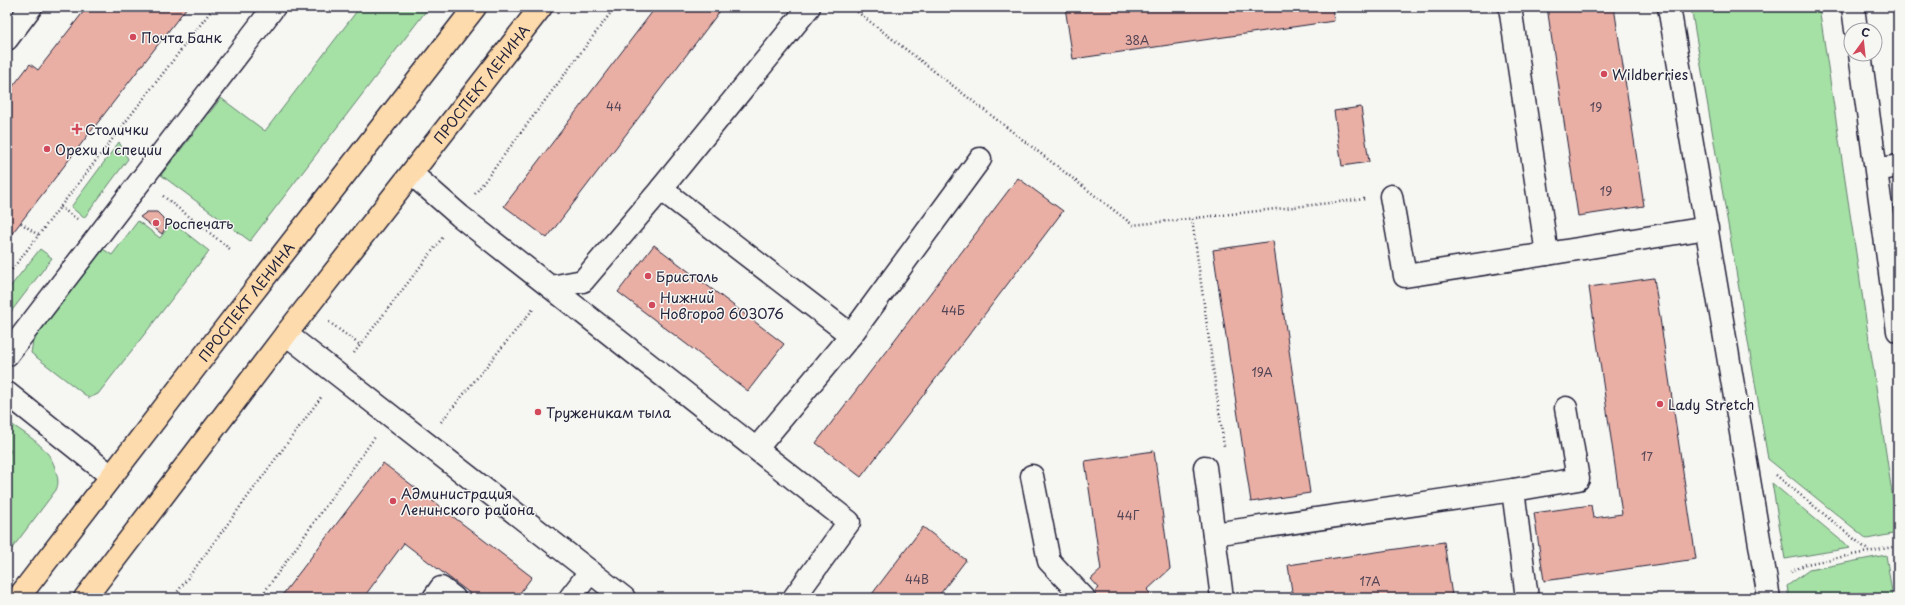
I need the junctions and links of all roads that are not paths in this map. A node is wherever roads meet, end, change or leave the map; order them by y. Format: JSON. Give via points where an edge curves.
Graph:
{"nodes":[{"id":1,"x":31,"y":7,"type":"edge"},
{"id":2,"x":274,"y":7,"type":"edge"},
{"id":3,"x":475,"y":7,"type":"edge"},
{"id":4,"x":541,"y":7,"type":"edge"},
{"id":5,"x":809,"y":7,"type":"edge"},
{"id":6,"x":1510,"y":7,"type":"edge"},
{"id":7,"x":1669,"y":7,"type":"edge"},
{"id":8,"x":1853,"y":7,"type":"edge"},
{"id":9,"x":1855,"y":22,"type":"edge"},
{"id":10,"x":7,"y":39,"type":"edge"},
{"id":11,"x":1861,"y":62,"type":"edge"},
{"id":12,"x":980,"y":159,"type":"dead end"},
{"id":13,"x":1898,"y":166,"type":"edge"},
{"id":14,"x":1877,"y":170,"type":"junction"},
{"id":15,"x":412,"y":174,"type":"junction"},
{"id":16,"x":661,"y":188,"type":"junction"},
{"id":17,"x":1391,"y":196,"type":"road end"},
{"id":18,"x":1707,"y":228,"type":"junction"},
{"id":19,"x":1547,"y":254,"type":"junction"},
{"id":20,"x":551,"y":287,"type":"junction"},
{"id":21,"x":1898,"y":330,"type":"edge"},
{"id":22,"x":286,"y":334,"type":"junction"},
{"id":23,"x":851,"y":335,"type":"junction"},
{"id":24,"x":7,"y":355,"type":"edge"},
{"id":25,"x":7,"y":393,"type":"edge"},
{"id":26,"x":1566,"y":408,"type":"dead end"},
{"id":27,"x":757,"y":448,"type":"junction"},
{"id":28,"x":1205,"y":467,"type":"dead end"},
{"id":29,"x":111,"y":476,"type":"junction"},
{"id":30,"x":1032,"y":476,"type":"dead end"},
{"id":31,"x":1513,"y":490,"type":"junction"},
{"id":32,"x":1214,"y":534,"type":"junction"},
{"id":33,"x":590,"y":572,"type":"junction"},
{"id":34,"x":1768,"y":592,"type":"edge"},
{"id":35,"x":18,"y":598,"type":"edge"},
{"id":36,"x":85,"y":598,"type":"edge"},
{"id":37,"x":434,"y":598,"type":"edge"},
{"id":38,"x":454,"y":598,"type":"edge"},
{"id":39,"x":570,"y":598,"type":"edge"},
{"id":40,"x":624,"y":598,"type":"edge"},
{"id":41,"x":794,"y":598,"type":"edge"},
{"id":42,"x":1084,"y":598,"type":"edge"},
{"id":43,"x":1222,"y":598,"type":"edge"},
{"id":44,"x":1527,"y":598,"type":"edge"}],
"edges":[{"from":1,"to":10,"type":"street"},
{"from":2,"to":24,"type":"street"},
{"from":3,"to":29,"type":"main road","name":"ПРОСПЕКТ ЛЕНИНА"},
{"from":4,"to":15,"type":"main road","name":"ПРОСПЕКТ ЛЕНИНА"},
{"from":5,"to":16,"type":"street"},
{"from":6,"to":19,"type":"street"},
{"from":7,"to":18,"type":"street"},
{"from":8,"to":9,"type":"street"},
{"from":11,"to":14,"type":"street"},
{"from":12,"to":23,"type":"street"},
{"from":13,"to":14,"type":"street"},
{"from":14,"to":21,"type":"street"},
{"from":15,"to":20,"type":"street","via":[[460,216]]},
{"from":15,"to":22,"type":"main road","name":"ПРОСПЕКТ ЛЕНИНА"},
{"from":16,"to":20,"type":"street","via":[[583,281]]},
{"from":16,"to":23,"type":"street"},
{"from":17,"to":19,"type":"street","via":[[1405,276]]},
{"from":18,"to":19,"type":"street"},
{"from":18,"to":34,"type":"street"},
{"from":20,"to":27,"type":"street"},
{"from":22,"to":33,"type":"street"},
{"from":22,"to":36,"type":"main road","name":"ПРОСПЕКТ ЛЕНИНА"},
{"from":23,"to":27,"type":"street"},
{"from":25,"to":29,"type":"street"},
{"from":26,"to":31,"type":"street","via":[[1578,479]]},
{"from":27,"to":41,"type":"street","via":[[849,522]]},
{"from":28,"to":32,"type":"street"},
{"from":29,"to":35,"type":"main road","name":"ПРОСПЕКТ ЛЕНИНА"},
{"from":30,"to":42,"type":"street","via":[[1049,561]]},
{"from":31,"to":32,"type":"street"},
{"from":31,"to":44,"type":"street"},
{"from":32,"to":43,"type":"street"},
{"from":33,"to":39,"type":"street"},
{"from":33,"to":40,"type":"street"},
{"from":37,"to":38,"type":"street","via":[[441,588]]}]}
